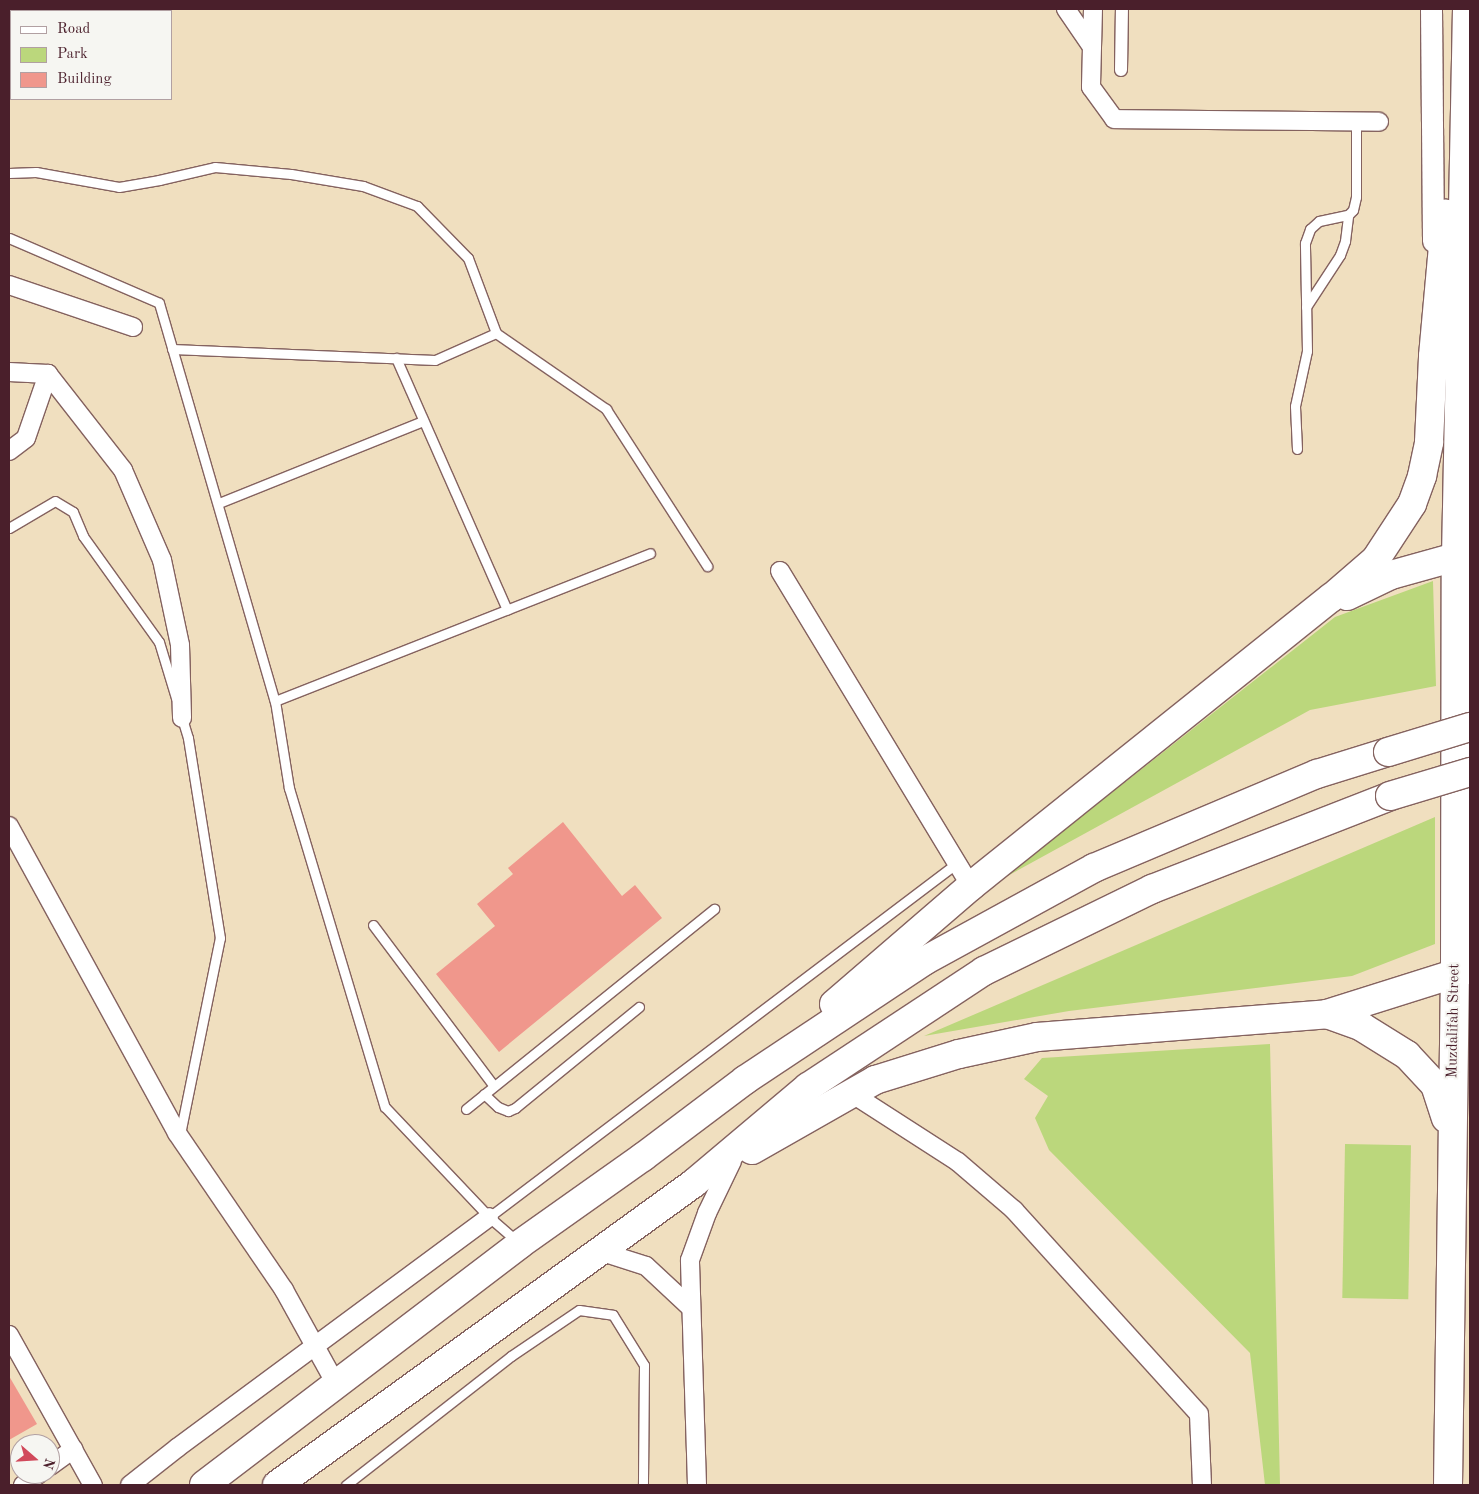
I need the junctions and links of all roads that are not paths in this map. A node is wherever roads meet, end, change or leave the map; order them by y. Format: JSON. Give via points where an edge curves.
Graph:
{"nodes":[{"id":1,"x":1066,"y":9,"type":"edge"},
{"id":2,"x":1093,"y":9,"type":"edge"},
{"id":3,"x":1122,"y":9,"type":"edge"},
{"id":4,"x":1431,"y":9,"type":"edge"},
{"id":5,"x":1466,"y":9,"type":"edge"},
{"id":6,"x":1092,"y":47,"type":"junction"},
{"id":7,"x":1121,"y":70,"type":"dead end"},
{"id":8,"x":1356,"y":122,"type":"junction"},
{"id":9,"x":1379,"y":122,"type":"dead end"},
{"id":10,"x":9,"y":173,"type":"edge"},
{"id":11,"x":1348,"y":215,"type":"junction"},
{"id":12,"x":9,"y":238,"type":"edge"},
{"id":13,"x":9,"y":285,"type":"edge"},
{"id":14,"x":1306,"y":306,"type":"junction"},
{"id":15,"x":133,"y":327,"type":"dead end"},
{"id":16,"x":496,"y":333,"type":"junction"},
{"id":17,"x":172,"y":349,"type":"junction"},
{"id":18,"x":1433,"y":356,"type":"junction"},
{"id":19,"x":396,"y":358,"type":"junction"},
{"id":20,"x":9,"y":372,"type":"edge"},
{"id":21,"x":48,"y":374,"type":"junction"},
{"id":22,"x":423,"y":421,"type":"junction"},
{"id":23,"x":1297,"y":449,"type":"dead end"},
{"id":24,"x":9,"y":450,"type":"edge"},
{"id":25,"x":219,"y":503,"type":"junction"},
{"id":26,"x":9,"y":528,"type":"edge"},
{"id":27,"x":650,"y":553,"type":"dead end"},
{"id":28,"x":1463,"y":555,"type":"edge"},
{"id":29,"x":707,"y":566,"type":"dead end"},
{"id":30,"x":780,"y":571,"type":"dead end"},
{"id":31,"x":507,"y":610,"type":"junction"},
{"id":32,"x":1312,"y":614,"type":"junction"},
{"id":33,"x":275,"y":701,"type":"junction"},
{"id":34,"x":182,"y":718,"type":"junction"},
{"id":35,"x":1470,"y":727,"type":"edge"},
{"id":36,"x":1470,"y":772,"type":"edge"},
{"id":37,"x":9,"y":826,"type":"edge"},
{"id":38,"x":957,"y":863,"type":"junction"},
{"id":39,"x":971,"y":886,"type":"junction"},
{"id":40,"x":714,"y":910,"type":"dead end"},
{"id":41,"x":373,"y":925,"type":"dead end"},
{"id":42,"x":1463,"y":971,"type":"edge"},
{"id":43,"x":639,"y":1007,"type":"dead end"},
{"id":44,"x":1327,"y":1014,"type":"junction"},
{"id":45,"x":745,"y":1080,"type":"junction"},
{"id":46,"x":494,"y":1086,"type":"junction"},
{"id":47,"x":852,"y":1093,"type":"junction"},
{"id":48,"x":484,"y":1094,"type":"junction"},
{"id":49,"x":466,"y":1109,"type":"dead end"},
{"id":50,"x":180,"y":1137,"type":"junction"},
{"id":51,"x":1452,"y":1138,"type":"junction"},
{"id":52,"x":732,"y":1161,"type":"junction"},
{"id":53,"x":694,"y":1183,"type":"junction"},
{"id":54,"x":489,"y":1217,"type":"junction"},
{"id":55,"x":520,"y":1244,"type":"junction"},
{"id":56,"x":600,"y":1251,"type":"junction"},
{"id":57,"x":690,"y":1307,"type":"junction"},
{"id":58,"x":9,"y":1335,"type":"edge"},
{"id":59,"x":315,"y":1345,"type":"junction"},
{"id":60,"x":337,"y":1386,"type":"junction"},
{"id":61,"x":73,"y":1449,"type":"junction"},
{"id":62,"x":60,"y":1459,"type":"edge"},
{"id":63,"x":93,"y":1485,"type":"edge"},
{"id":64,"x":130,"y":1485,"type":"edge"},
{"id":65,"x":204,"y":1485,"type":"edge"},
{"id":66,"x":277,"y":1485,"type":"edge"},
{"id":67,"x":346,"y":1485,"type":"edge"},
{"id":68,"x":643,"y":1485,"type":"edge"},
{"id":69,"x":697,"y":1485,"type":"edge"},
{"id":70,"x":1202,"y":1485,"type":"edge"},
{"id":71,"x":1448,"y":1485,"type":"edge"}],
"edges":[{"from":1,"to":6,"type":"street"},
{"from":2,"to":6,"type":"street"},
{"from":3,"to":7,"type":"street"},
{"from":4,"to":18,"type":"street"},
{"from":5,"to":18,"type":"main road"},
{"from":5,"to":28,"type":"main road","name":"Muzdalifah Street"},
{"from":6,"to":8,"type":"street","via":[[1092,87],[1114,119]]},
{"from":8,"to":9,"type":"street"},
{"from":8,"to":11,"type":"lane","via":[[1356,197],[1353,210]]},
{"from":10,"to":16,"type":"lane","via":[[36,172],[119,187],[214,167],[291,174],[363,186],[417,206],[468,258]]},
{"from":11,"to":14,"type":"lane","via":[[1340,255]]},
{"from":11,"to":14,"type":"lane","via":[[1319,221],[1310,229],[1305,243]]},
{"from":12,"to":17,"type":"lane","via":[[159,303]]},
{"from":13,"to":15,"type":"street"},
{"from":14,"to":23,"type":"lane","via":[[1307,351],[1295,406]]},
{"from":16,"to":19,"type":"lane","via":[[435,360]]},
{"from":16,"to":29,"type":"lane","via":[[606,409]]},
{"from":17,"to":19,"type":"lane"},
{"from":17,"to":25,"type":"lane"},
{"from":18,"to":32,"type":"main road","via":[[1428,442],[1422,476],[1412,504],[1376,559]]},
{"from":19,"to":22,"type":"lane"},
{"from":20,"to":21,"type":"street"},
{"from":21,"to":24,"type":"street","via":[[26,438]]},
{"from":21,"to":34,"type":"street","via":[[123,470],[162,560],[180,644]]},
{"from":22,"to":25,"type":"lane"},
{"from":22,"to":31,"type":"lane"},
{"from":25,"to":33,"type":"lane"},
{"from":26,"to":34,"type":"lane","via":[[54,501],[72,512],[83,536],[159,642]]},
{"from":27,"to":31,"type":"lane"},
{"from":28,"to":32,"type":"main road","via":[[1391,575]]},
{"from":28,"to":42,"type":"main road","name":"Muzdalifah Street"},
{"from":30,"to":38,"type":"street"},
{"from":31,"to":33,"type":"lane"},
{"from":32,"to":39,"type":"main road"},
{"from":33,"to":54,"type":"lane","via":[[289,788],[385,1107]]},
{"from":34,"to":50,"type":"lane","via":[[188,738],[220,938]]},
{"from":35,"to":45,"type":"main road","bridge":true,"via":[[1317,774],[1094,868],[924,962]]},
{"from":36,"to":53,"type":"main road","bridge":true,"via":[[1390,796],[1152,889],[984,971],[808,1087]]},
{"from":37,"to":50,"type":"street"},
{"from":38,"to":39,"type":"street"},
{"from":38,"to":54,"type":"lane"},
{"from":39,"to":45,"type":"main road"},
{"from":40,"to":46,"type":"lane"},
{"from":41,"to":46,"type":"lane"},
{"from":42,"to":44,"type":"main road"},
{"from":42,"to":51,"type":"main road","name":"Muzdalifah Street"},
{"from":43,"to":48,"type":"lane","via":[[515,1108],[508,1111],[498,1107]]},
{"from":44,"to":47,"type":"main road","via":[[1037,1037],[959,1054],[875,1080]]},
{"from":44,"to":51,"type":"main road","via":[[1362,1027],[1407,1055],[1435,1085]]},
{"from":45,"to":55,"type":"main road"},
{"from":46,"to":48,"type":"lane"},
{"from":47,"to":52,"type":"main road"},
{"from":47,"to":70,"type":"street","via":[[958,1162],[1014,1210],[1199,1414]]},
{"from":48,"to":49,"type":"lane"},
{"from":50,"to":59,"type":"street","via":[[284,1290]]},
{"from":51,"to":71,"type":"main road","name":"Muzdalifah Street"},
{"from":52,"to":53,"type":"main road"},
{"from":52,"to":57,"type":"street","via":[[707,1212],[690,1260]]},
{"from":53,"to":56,"type":"main road"},
{"from":54,"to":55,"type":"lane"},
{"from":54,"to":59,"type":"street"},
{"from":55,"to":60,"type":"main road"},
{"from":56,"to":57,"type":"street","via":[[646,1266]]},
{"from":56,"to":66,"type":"main road"},
{"from":57,"to":69,"type":"street"},
{"from":58,"to":61,"type":"street"},
{"from":59,"to":60,"type":"street"},
{"from":59,"to":64,"type":"street"},
{"from":60,"to":65,"type":"main road"},
{"from":61,"to":62,"type":"street"},
{"from":61,"to":63,"type":"street"},
{"from":67,"to":68,"type":"lane","via":[[511,1356],[579,1310],[613,1315],[644,1365]]}]}
